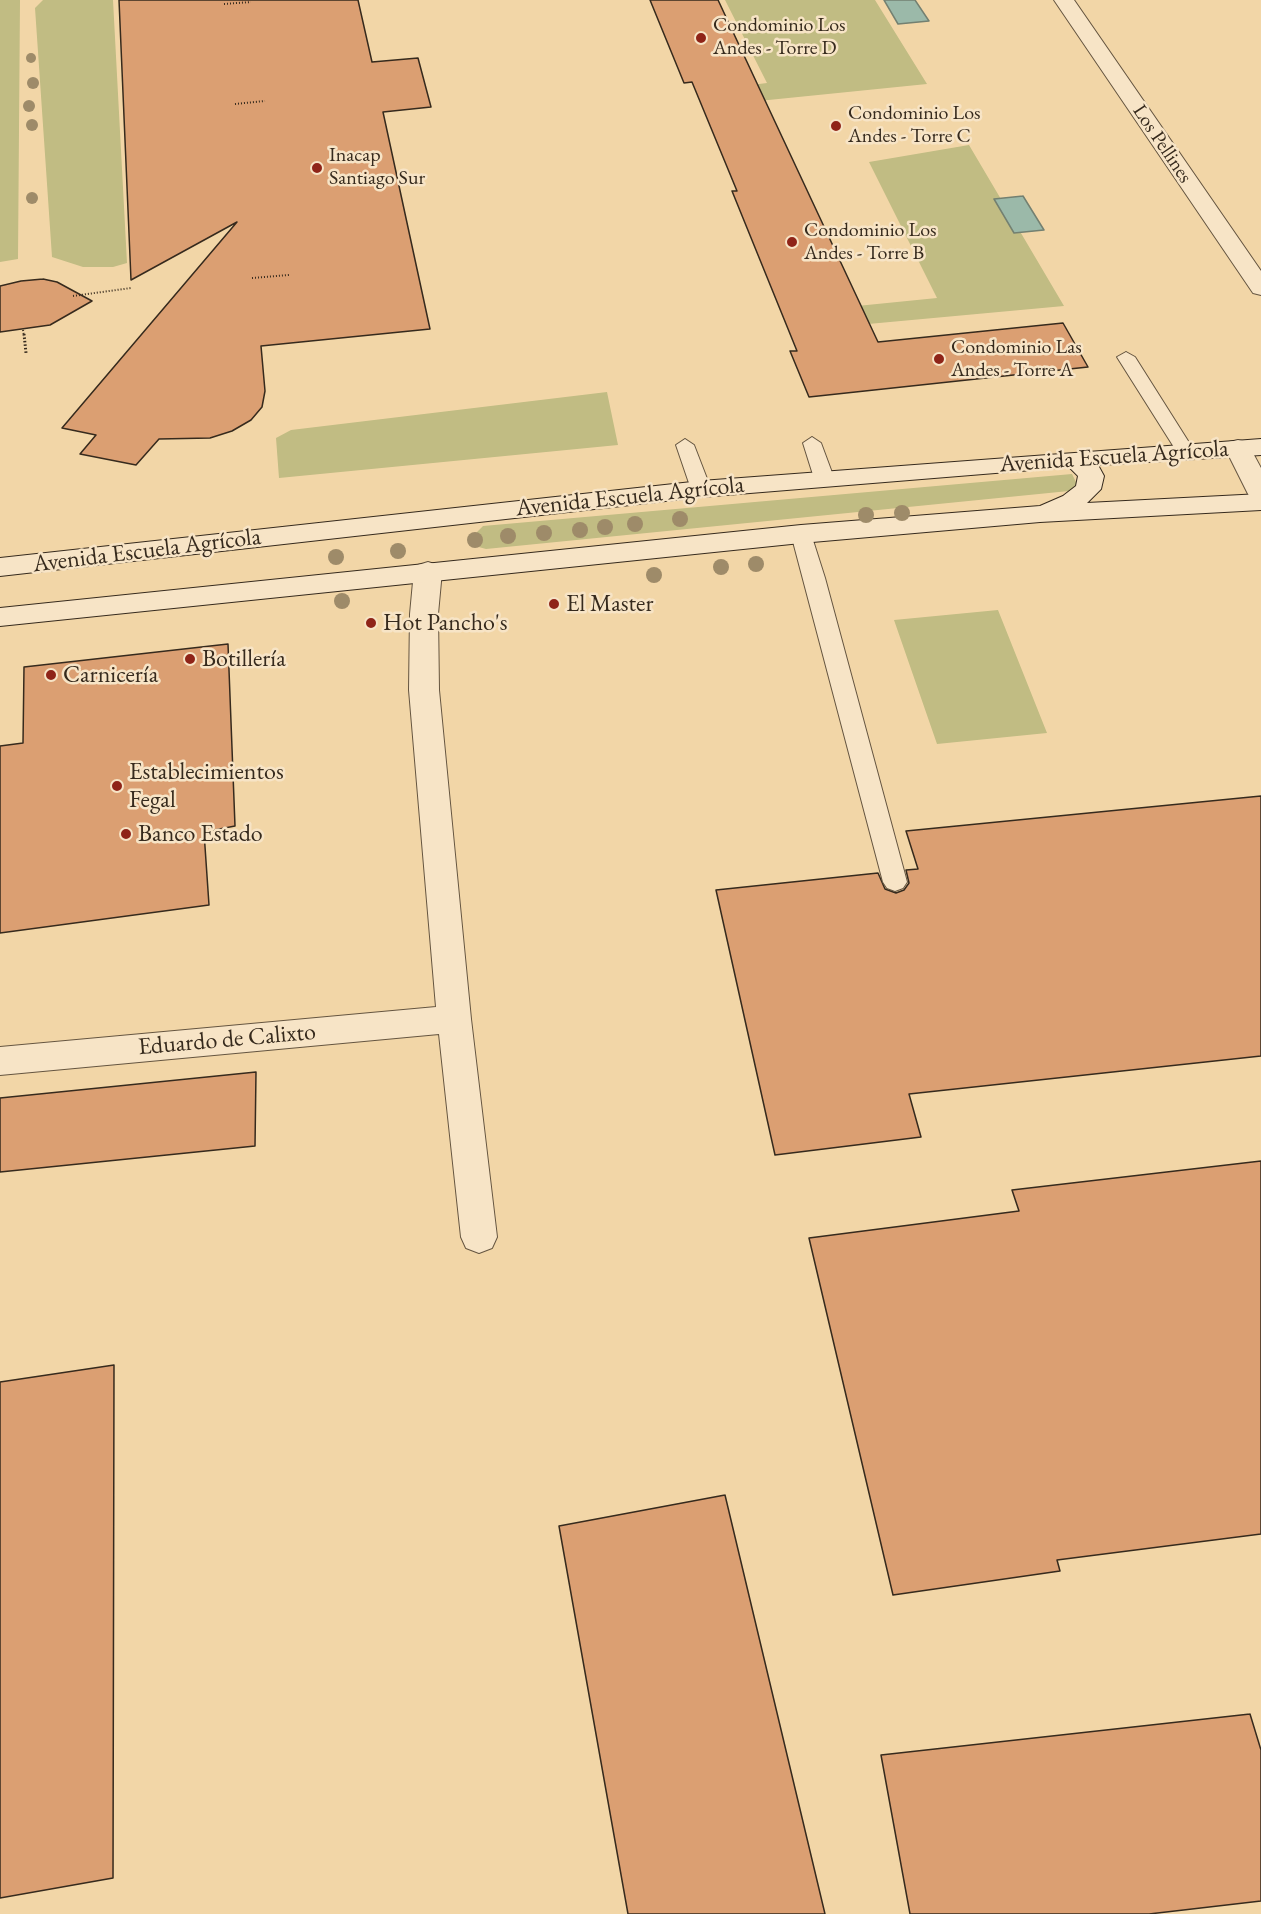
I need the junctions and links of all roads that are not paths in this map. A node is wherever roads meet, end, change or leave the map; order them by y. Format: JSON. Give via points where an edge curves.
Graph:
{"nodes":[{"id":1,"x":1064,"y":0,"type":"edge"},
{"id":2,"x":1257,"y":275,"type":"edge"},
{"id":3,"x":1126,"y":357,"type":"dead end"},
{"id":4,"x":812,"y":443,"type":"dead end"},
{"id":5,"x":685,"y":445,"type":"dead end"},
{"id":6,"x":1250,"y":447,"type":"edge"},
{"id":7,"x":1186,"y":452,"type":"junction"},
{"id":8,"x":1074,"y":459,"type":"junction"},
{"id":9,"x":824,"y":478,"type":"junction"},
{"id":10,"x":701,"y":489,"type":"junction"},
{"id":11,"x":1261,"y":494,"type":"edge"},
{"id":12,"x":1261,"y":502,"type":"edge"},
{"id":13,"x":1040,"y":514,"type":"junction"},
{"id":14,"x":448,"y":516,"type":"junction"},
{"id":15,"x":801,"y":534,"type":"junction"},
{"id":16,"x":0,"y":567,"type":"edge"},
{"id":17,"x":428,"y":571,"type":"junction"},
{"id":18,"x":0,"y":617,"type":"edge"},
{"id":19,"x":895,"y":882,"type":"dead end"},
{"id":20,"x":454,"y":1019,"type":"junction"},
{"id":21,"x":0,"y":1061,"type":"edge"},
{"id":22,"x":479,"y":1237,"type":"dead end"}],
"edges":[{"from":1,"to":2,"type":"main road","name":"Los Pellines"},
{"from":3,"to":7,"type":"lane"},
{"from":4,"to":9,"type":"lane"},
{"from":5,"to":10,"type":"lane"},
{"from":6,"to":7,"type":"main road","name":"Avenida Escuela Agrícola"},
{"from":6,"to":11,"type":"main road"},
{"from":7,"to":8,"type":"main road","name":"Avenida Escuela Agrícola"},
{"from":8,"to":9,"type":"main road","name":"Avenida Escuela Agrícola"},
{"from":8,"to":13,"type":"main road","via":[[1088,468],[1088,489],[1072,502]]},
{"from":9,"to":10,"type":"main road","name":"Avenida Escuela Agrícola"},
{"from":10,"to":14,"type":"main road","name":"Avenida Escuela Agrícola"},
{"from":12,"to":13,"type":"main road","name":"Avenida Escuela Agrícola"},
{"from":13,"to":15,"type":"main road","name":"Avenida Escuela Agrícola"},
{"from":14,"to":16,"type":"main road","name":"Avenida Escuela Agrícola"},
{"from":14,"to":17,"type":"main road"},
{"from":15,"to":17,"type":"main road","name":"Avenida Escuela Agrícola"},
{"from":15,"to":19,"type":"lane"},
{"from":17,"to":18,"type":"main road","name":"Avenida Escuela Agrícola"},
{"from":17,"to":20,"type":"main road","via":[[424,690]]},
{"from":20,"to":21,"type":"main road","name":"Eduardo de Calixto"},
{"from":20,"to":22,"type":"main road"}]}
